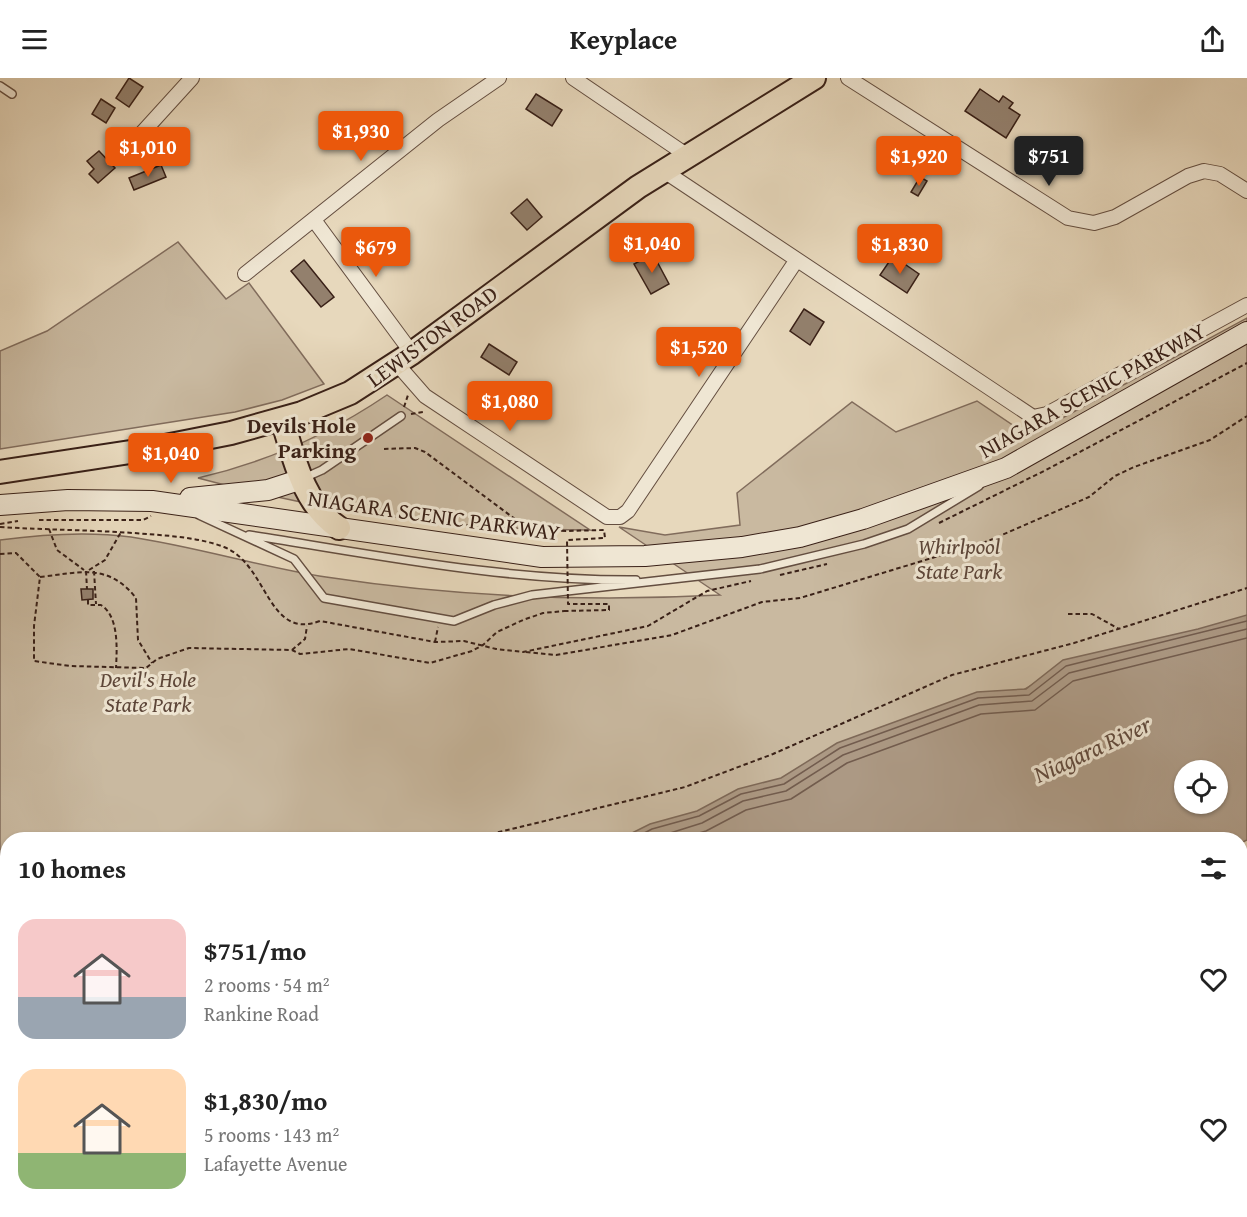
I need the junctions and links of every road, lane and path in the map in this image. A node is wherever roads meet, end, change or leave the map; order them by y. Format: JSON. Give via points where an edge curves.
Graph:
{"nodes":[{"id":1,"x":192,"y":78,"type":"edge"},
{"id":2,"x":499,"y":78,"type":"edge"},
{"id":3,"x":573,"y":78,"type":"edge"},
{"id":4,"x":814,"y":78,"type":"edge"},
{"id":5,"x":848,"y":78,"type":"edge"},
{"id":6,"x":0,"y":86,"type":"edge"},
{"id":7,"x":12,"y":94,"type":"dead end"},
{"id":8,"x":132,"y":144,"type":"dead end"},
{"id":9,"x":688,"y":156,"type":"junction"},
{"id":10,"x":664,"y":171,"type":"junction"},
{"id":11,"x":1247,"y":191,"type":"edge"},
{"id":12,"x":314,"y":220,"type":"junction"},
{"id":13,"x":796,"y":261,"type":"junction"},
{"id":14,"x":245,"y":274,"type":"dead end"},
{"id":15,"x":1247,"y":305,"type":"edge"},
{"id":16,"x":1247,"y":332,"type":"edge"},
{"id":17,"x":404,"y":359,"type":"junction"},
{"id":18,"x":412,"y":384,"type":"junction"},
{"id":19,"x":444,"y":407,"type":"junction"},
{"id":20,"x":401,"y":416,"type":"junction"},
{"id":21,"x":1247,"y":416,"type":"edge"},
{"id":22,"x":282,"y":419,"type":"junction"},
{"id":23,"x":384,"y":449,"type":"dead end"},
{"id":24,"x":1006,"y":468,"type":"junction"},
{"id":25,"x":0,"y":472,"type":"edge"},
{"id":26,"x":302,"y":479,"type":"junction"},
{"id":27,"x":152,"y":501,"type":"junction"},
{"id":28,"x":175,"y":503,"type":"junction"},
{"id":29,"x":0,"y":505,"type":"edge"},
{"id":30,"x":29,"y":520,"type":"dead end"},
{"id":31,"x":18,"y":521,"type":"dead end"},
{"id":32,"x":0,"y":524,"type":"edge"},
{"id":33,"x":339,"y":528,"type":"junction"},
{"id":34,"x":49,"y":529,"type":"dead end"},
{"id":35,"x":121,"y":532,"type":"dead end"},
{"id":36,"x":240,"y":534,"type":"junction"},
{"id":37,"x":0,"y":554,"type":"edge"},
{"id":38,"x":86,"y":571,"type":"junction"},
{"id":39,"x":94,"y":572,"type":"junction"},
{"id":40,"x":40,"y":577,"type":"junction"},
{"id":41,"x":674,"y":580,"type":"junction"},
{"id":42,"x":1247,"y":588,"type":"edge"},
{"id":43,"x":87,"y":589,"type":"dead end"},
{"id":44,"x":88,"y":600,"type":"dead end"},
{"id":45,"x":96,"y":604,"type":"junction"},
{"id":46,"x":1068,"y":615,"type":"dead end"},
{"id":47,"x":440,"y":619,"type":"junction"},
{"id":48,"x":307,"y":626,"type":"dead end"},
{"id":49,"x":1119,"y":629,"type":"junction"},
{"id":50,"x":435,"y":642,"type":"dead end"},
{"id":51,"x":292,"y":650,"type":"junction"},
{"id":52,"x":522,"y":652,"type":"dead end"},
{"id":53,"x":152,"y":663,"type":"junction"},
{"id":54,"x":116,"y":668,"type":"junction"},
{"id":55,"x":499,"y":832,"type":"edge"}],
"edges":[{"from":1,"to":8,"type":"street"},
{"from":2,"to":12,"type":"street","via":[[438,120]]},
{"from":3,"to":9,"type":"street"},
{"from":4,"to":9,"type":"main road","name":"LEWISTON ROAD"},
{"from":5,"to":11,"type":"street","via":[[1068,218],[1094,223],[1115,217],[1204,171],[1220,174]]},
{"from":6,"to":7,"type":"lane"},
{"from":9,"to":10,"type":"main road","name":"LEWISTON ROAD"},
{"from":10,"to":13,"type":"street"},
{"from":10,"to":17,"type":"main road","name":"LEWISTON ROAD"},
{"from":12,"to":14,"type":"street"},
{"from":12,"to":17,"type":"street"},
{"from":13,"to":15,"type":"street","via":[[1033,417],[1047,414]]},
{"from":13,"to":19,"type":"street","via":[[628,511],[620,517],[607,517]]},
{"from":16,"to":24,"type":"main road","name":"NIAGARA SCENIC PARKWAY"},
{"from":17,"to":18,"type":"street"},
{"from":17,"to":22,"type":"main road","name":"LEWISTON ROAD","via":[[350,393]]},
{"from":18,"to":19,"type":"street"},
{"from":18,"to":20,"type":"path"},
{"from":19,"to":20,"type":"path"},
{"from":20,"to":26,"type":"lane","via":[[322,470]]},
{"from":21,"to":52,"type":"path","via":[[1210,440],[1125,471],[1089,497],[988,541],[801,598],[762,602],[672,635],[556,655]]},
{"from":22,"to":25,"type":"main road","name":"LEWISTON ROAD","via":[[186,443]]},
{"from":22,"to":26,"type":"main road"},
{"from":23,"to":51,"type":"path","bridge":true,"via":[[415,448],[425,452],[519,522],[537,529],[604,530],[605,538],[567,540],[568,604],[609,604],[609,610],[543,613],[497,632],[483,645],[430,663],[349,649],[300,654]]},
{"from":24,"to":33,"type":"main road","name":"NIAGARA SCENIC PARKWAY","via":[[800,537],[645,556],[506,554]]},
{"from":24,"to":41,"type":"lane","via":[[908,528],[864,544],[760,569]]},
{"from":26,"to":27,"type":"main road","via":[[268,490]]},
{"from":26,"to":33,"type":"main road","via":[[322,515]]},
{"from":27,"to":28,"type":"main road","name":"NIAGARA SCENIC PARKWAY"},
{"from":27,"to":29,"type":"main road","name":"NIAGARA SCENIC PARKWAY","via":[[68,500]]},
{"from":27,"to":30,"type":"path","via":[[151,515],[143,520]]},
{"from":28,"to":33,"type":"main road","name":"NIAGARA SCENIC PARKWAY"},
{"from":28,"to":36,"type":"lane"},
{"from":31,"to":32,"type":"path"},
{"from":34,"to":38,"type":"path","via":[[57,550]]},
{"from":35,"to":38,"type":"path","via":[[105,560]]},
{"from":36,"to":41,"type":"lane","via":[[493,574],[580,580]]},
{"from":36,"to":47,"type":"lane","via":[[294,559],[324,598]]},
{"from":37,"to":40,"type":"path","via":[[16,553]]},
{"from":38,"to":39,"type":"path"},
{"from":38,"to":40,"type":"path"},
{"from":38,"to":43,"type":"path"},
{"from":39,"to":45,"type":"path"},
{"from":39,"to":53,"type":"path","via":[[125,586],[136,598],[138,640]]},
{"from":40,"to":54,"type":"path","via":[[34,662]]},
{"from":41,"to":47,"type":"lane","via":[[532,595],[454,621]]},
{"from":42,"to":49,"type":"path"},
{"from":44,"to":45,"type":"path","via":[[88,604]]},
{"from":45,"to":54,"type":"path","via":[[105,607],[113,625]]},
{"from":46,"to":49,"type":"path","via":[[1092,614]]},
{"from":47,"to":50,"type":"path"},
{"from":48,"to":51,"type":"path","via":[[305,639]]},
{"from":49,"to":55,"type":"path","via":[[952,675],[685,788]]},
{"from":51,"to":53,"type":"path","via":[[189,648]]},
{"from":53,"to":54,"type":"path","via":[[146,668]]}]}
